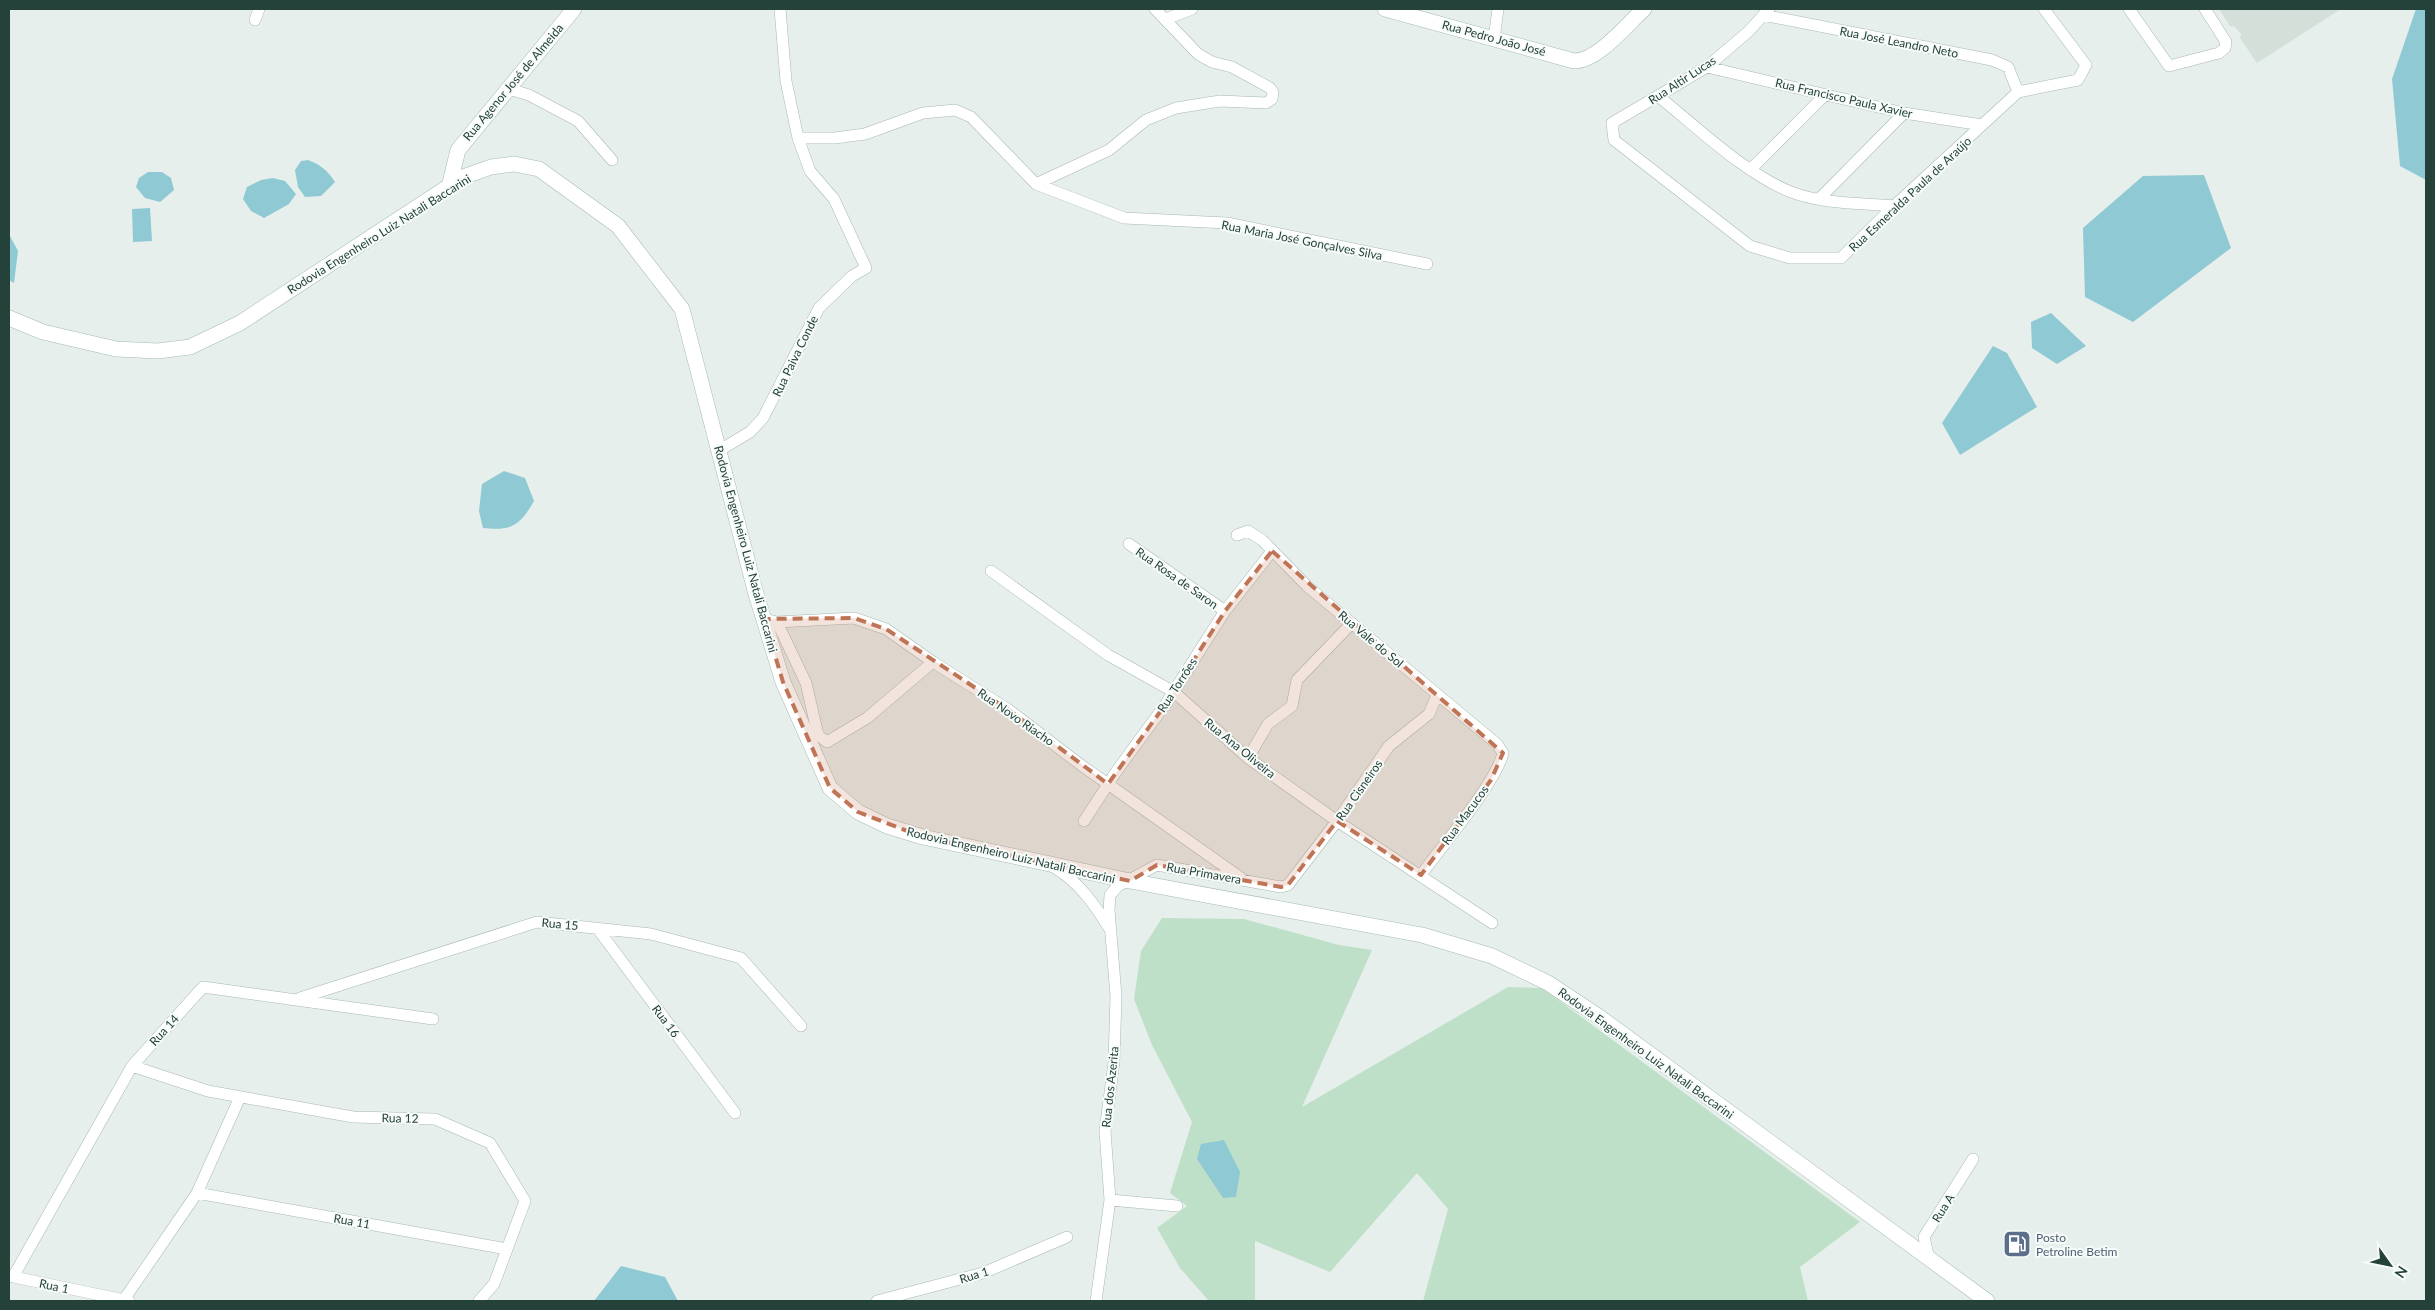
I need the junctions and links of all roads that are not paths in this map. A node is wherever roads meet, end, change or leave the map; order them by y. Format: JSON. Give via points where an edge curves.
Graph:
{"nodes":[{"id":1,"x":574,"y":9,"type":"edge"},
{"id":2,"x":780,"y":9,"type":"edge"},
{"id":3,"x":1155,"y":9,"type":"edge"},
{"id":4,"x":1192,"y":9,"type":"edge"},
{"id":5,"x":1385,"y":9,"type":"edge"},
{"id":6,"x":1498,"y":9,"type":"edge"},
{"id":7,"x":1644,"y":9,"type":"edge"},
{"id":8,"x":2044,"y":9,"type":"edge"},
{"id":9,"x":2129,"y":9,"type":"edge"},
{"id":10,"x":2205,"y":9,"type":"edge"},
{"id":11,"x":1766,"y":12,"type":"edge"},
{"id":12,"x":1166,"y":19,"type":"junction"},
{"id":13,"x":1494,"y":39,"type":"junction"},
{"id":14,"x":1706,"y":67,"type":"junction"},
{"id":15,"x":509,"y":89,"type":"junction"},
{"id":16,"x":2018,"y":92,"type":"junction"},
{"id":17,"x":1826,"y":94,"type":"junction"},
{"id":18,"x":1658,"y":96,"type":"junction"},
{"id":19,"x":1904,"y":113,"type":"junction"},
{"id":20,"x":1612,"y":123,"type":"joint"},
{"id":21,"x":1982,"y":125,"type":"junction"},
{"id":22,"x":798,"y":138,"type":"junction"},
{"id":23,"x":612,"y":160,"type":"dead end"},
{"id":24,"x":1751,"y":169,"type":"junction"},
{"id":25,"x":1036,"y":184,"type":"junction"},
{"id":26,"x":449,"y":187,"type":"junction"},
{"id":27,"x":1820,"y":198,"type":"junction"},
{"id":28,"x":1894,"y":206,"type":"junction"},
{"id":29,"x":1427,"y":264,"type":"dead end"},
{"id":30,"x":9,"y":318,"type":"edge"},
{"id":31,"x":720,"y":450,"type":"junction"},
{"id":32,"x":1237,"y":535,"type":"dead end"},
{"id":33,"x":1129,"y":544,"type":"dead end"},
{"id":34,"x":1272,"y":551,"type":"junction"},
{"id":35,"x":992,"y":571,"type":"dead end"},
{"id":36,"x":1225,"y":611,"type":"junction"},
{"id":37,"x":770,"y":620,"type":"junction"},
{"id":38,"x":1352,"y":623,"type":"junction"},
{"id":39,"x":933,"y":662,"type":"junction"},
{"id":40,"x":1174,"y":692,"type":"junction"},
{"id":41,"x":1438,"y":694,"type":"junction"},
{"id":42,"x":1503,"y":753,"type":"joint"},
{"id":43,"x":1248,"y":758,"type":"junction"},
{"id":44,"x":1108,"y":784,"type":"junction"},
{"id":45,"x":1084,"y":820,"type":"dead end"},
{"id":46,"x":1337,"y":821,"type":"junction"},
{"id":47,"x":1048,"y":864,"type":"junction"},
{"id":48,"x":1420,"y":875,"type":"junction"},
{"id":49,"x":1244,"y":880,"type":"junction"},
{"id":50,"x":1130,"y":881,"type":"junction"},
{"id":51,"x":1282,"y":887,"type":"joint"},
{"id":52,"x":1492,"y":923,"type":"dead end"},
{"id":53,"x":597,"y":928,"type":"junction"},
{"id":54,"x":1111,"y":932,"type":"junction"},
{"id":55,"x":296,"y":999,"type":"junction"},
{"id":56,"x":433,"y":1019,"type":"dead end"},
{"id":57,"x":801,"y":1026,"type":"dead end"},
{"id":58,"x":132,"y":1066,"type":"junction"},
{"id":59,"x":240,"y":1097,"type":"junction"},
{"id":60,"x":735,"y":1113,"type":"dead end"},
{"id":61,"x":1973,"y":1159,"type":"dead end"},
{"id":62,"x":197,"y":1193,"type":"junction"},
{"id":63,"x":1110,"y":1200,"type":"junction"},
{"id":64,"x":1177,"y":1206,"type":"dead end"},
{"id":65,"x":1067,"y":1237,"type":"dead end"},
{"id":66,"x":507,"y":1249,"type":"junction"},
{"id":67,"x":1929,"y":1259,"type":"junction"},
{"id":68,"x":11,"y":1276,"type":"edge"},
{"id":69,"x":96,"y":1298,"type":"edge"},
{"id":70,"x":123,"y":1301,"type":"edge"},
{"id":71,"x":129,"y":1301,"type":"edge"},
{"id":72,"x":479,"y":1301,"type":"edge"},
{"id":73,"x":877,"y":1301,"type":"edge"},
{"id":74,"x":1096,"y":1301,"type":"edge"},
{"id":75,"x":1987,"y":1301,"type":"edge"}],
"edges":[{"from":1,"to":15,"type":"main road","name":"Rua Agenor José de Almeida"},
{"from":2,"to":22,"type":"street","name":"Rua Paiva Conde","via":[[786,81]]},
{"from":3,"to":12,"type":"street"},
{"from":4,"to":12,"type":"street"},
{"from":5,"to":13,"type":"main road","name":"Rua Pedro João José"},
{"from":6,"to":13,"type":"street"},
{"from":7,"to":13,"type":"main road","name":"Rua Pedro João José","via":[[1597,53],[1581,61]]},
{"from":8,"to":16,"type":"street","via":[[2086,65],[2078,80]]},
{"from":9,"to":10,"type":"street","via":[[2169,66],[2219,53],[2225,48],[2226,42]]},
{"from":11,"to":14,"type":"street","name":"Rua Altir Lucas"},
{"from":11,"to":16,"type":"street","name":"Rua José Leandro Neto","via":[[1992,60],[2008,67]]},
{"from":12,"to":25,"type":"street","via":[[1198,54],[1232,67],[1270,88],[1272,99],[1266,103],[1220,101],[1176,108],[1146,120],[1109,150]]},
{"from":14,"to":17,"type":"street","name":"Rua Francisco Paula Xavier"},
{"from":14,"to":18,"type":"street","name":"Rua Altir Lucas"},
{"from":15,"to":23,"type":"street","via":[[529,95],[578,121]]},
{"from":15,"to":26,"type":"main road","name":"Rua Agenor José de Almeida","via":[[458,150]]},
{"from":16,"to":21,"type":"street","name":"Rua Esmeralda Paula de Araújo"},
{"from":17,"to":19,"type":"street","name":"Rua Francisco Paula Xavier"},
{"from":17,"to":24,"type":"street"},
{"from":18,"to":20,"type":"street","name":"Rua Altir Lucas"},
{"from":18,"to":24,"type":"street"},
{"from":19,"to":21,"type":"street","name":"Rua Francisco Paula Xavier"},
{"from":19,"to":27,"type":"street"},
{"from":20,"to":28,"type":"street","name":"Rua Esmeralda Paula de Araújo","via":[[1614,140],[1750,246],[1790,258],[1842,258]]},
{"from":21,"to":28,"type":"street","name":"Rua Esmeralda Paula de Araújo"},
{"from":22,"to":25,"type":"street","name":"Rua Maria José Gonçalves Silva","via":[[865,134],[923,113],[955,110],[971,118]]},
{"from":22,"to":31,"type":"street","name":"Rua Paiva Conde","via":[[810,170],[834,199],[866,268],[852,276],[819,308],[763,418],[750,432]]},
{"from":24,"to":27,"type":"street","via":[[1792,192]]},
{"from":25,"to":29,"type":"street","name":"Rua Maria José Gonçalves Silva","via":[[1124,218],[1227,223]]},
{"from":26,"to":30,"type":"main road","name":"Rodovia Engenheiro Luiz Natali Baccarini","via":[[240,323],[190,348],[116,349],[43,332]]},
{"from":26,"to":31,"type":"main road","name":"Rodovia Engenheiro Luiz Natali Baccarini","via":[[491,167],[514,164],[539,169],[618,226],[682,309]]},
{"from":27,"to":28,"type":"street"},
{"from":31,"to":37,"type":"main road","name":"Rodovia Engenheiro Luiz Natali Baccarini"},
{"from":32,"to":34,"type":"street","name":"Rua Vale do Sol","via":[[1248,531]]},
{"from":33,"to":36,"type":"street","name":"Rua Rosa de Saron"},
{"from":34,"to":36,"type":"street","name":"Rua Torrões"},
{"from":34,"to":38,"type":"street","name":"Rua Vale do Sol","via":[[1307,586]]},
{"from":35,"to":40,"type":"street","name":"Rua Ana Oliveira","via":[[1108,655]]},
{"from":36,"to":40,"type":"street","name":"Rua Torrões"},
{"from":37,"to":39,"type":"street","name":"Rua Novo Riacho","via":[[854,618],[886,629]]},
{"from":37,"to":39,"type":"street","via":[[806,683],[818,735],[827,742],[867,718]]},
{"from":37,"to":47,"type":"main road","name":"Rodovia Engenheiro Luiz Natali Baccarini","via":[[783,682],[830,788],[858,812],[887,826]]},
{"from":38,"to":41,"type":"street","name":"Rua Vale do Sol"},
{"from":38,"to":43,"type":"street","via":[[1297,680],[1292,706],[1268,724]]},
{"from":39,"to":44,"type":"street","name":"Rua Novo Riacho","via":[[1009,710]]},
{"from":40,"to":43,"type":"street","name":"Rua Ana Oliveira"},
{"from":40,"to":44,"type":"street","name":"Rua Torrões"},
{"from":41,"to":42,"type":"street","name":"Rua Vale do Sol","via":[[1497,744]]},
{"from":41,"to":46,"type":"street","name":"Rua Cisneiros","via":[[1429,714],[1389,746]]},
{"from":42,"to":48,"type":"street","name":"Rua Macucos","via":[[1491,780]]},
{"from":43,"to":46,"type":"street","name":"Rua Ana Oliveira"},
{"from":44,"to":45,"type":"street","name":"Rua Torrões"},
{"from":44,"to":49,"type":"street","name":"Rua Novo Riacho"},
{"from":46,"to":48,"type":"street","name":"Rua Ana Oliveira"},
{"from":46,"to":51,"type":"street","name":"Rua Cisneiros","via":[[1288,885]]},
{"from":47,"to":50,"type":"main road","name":"Rodovia Engenheiro Luiz Natali Baccarini"},
{"from":47,"to":54,"type":"street","via":[[1065,874],[1093,902]]},
{"from":48,"to":52,"type":"street","name":"Rua Ana Oliveira"},
{"from":49,"to":50,"type":"street","name":"Rua Primavera","via":[[1157,865]]},
{"from":49,"to":51,"type":"street","name":"Rua Primavera"},
{"from":50,"to":54,"type":"street","name":"Rua Primavera","via":[[1118,886],[1110,895]]},
{"from":50,"to":67,"type":"main road","name":"Rodovia Engenheiro Luiz Natali Baccarini","via":[[1422,935],[1492,956],[1548,983],[1598,1016]]},
{"from":53,"to":55,"type":"street","name":"Rua 15","via":[[538,922]]},
{"from":53,"to":57,"type":"street","name":"Rua 15","via":[[651,934],[741,958]]},
{"from":53,"to":60,"type":"street","name":"Rua 16"},
{"from":54,"to":63,"type":"street","name":"Rua dos Azerita","via":[[1116,996],[1114,1062],[1105,1131]]},
{"from":55,"to":56,"type":"street","name":"Rua 14"},
{"from":55,"to":58,"type":"street","name":"Rua 14","via":[[203,987]]},
{"from":58,"to":59,"type":"street","name":"Rua 12","via":[[208,1091]]},
{"from":58,"to":68,"type":"street","name":"Rua 14"},
{"from":59,"to":62,"type":"street"},
{"from":59,"to":66,"type":"street","name":"Rua 12","via":[[353,1117],[435,1119],[490,1143],[525,1201]]},
{"from":61,"to":67,"type":"street","name":"Rua A","via":[[1924,1237]]},
{"from":62,"to":66,"type":"street","name":"Rua 11"},
{"from":62,"to":70,"type":"street"},
{"from":63,"to":64,"type":"street"},
{"from":63,"to":74,"type":"street","name":"Rua dos Azerita"},
{"from":65,"to":73,"type":"street","name":"Rua 1","via":[[983,1273]]},
{"from":66,"to":72,"type":"street","name":"Rua 12","via":[[494,1284]]},
{"from":67,"to":75,"type":"main road","name":"Rodovia Engenheiro Luiz Natali Baccarini"},
{"from":68,"to":69,"type":"street","name":"Rua 1"},
{"from":69,"to":70,"type":"street","name":"Rua 1"},
{"from":70,"to":71,"type":"street","name":"Rua 1"}]}
